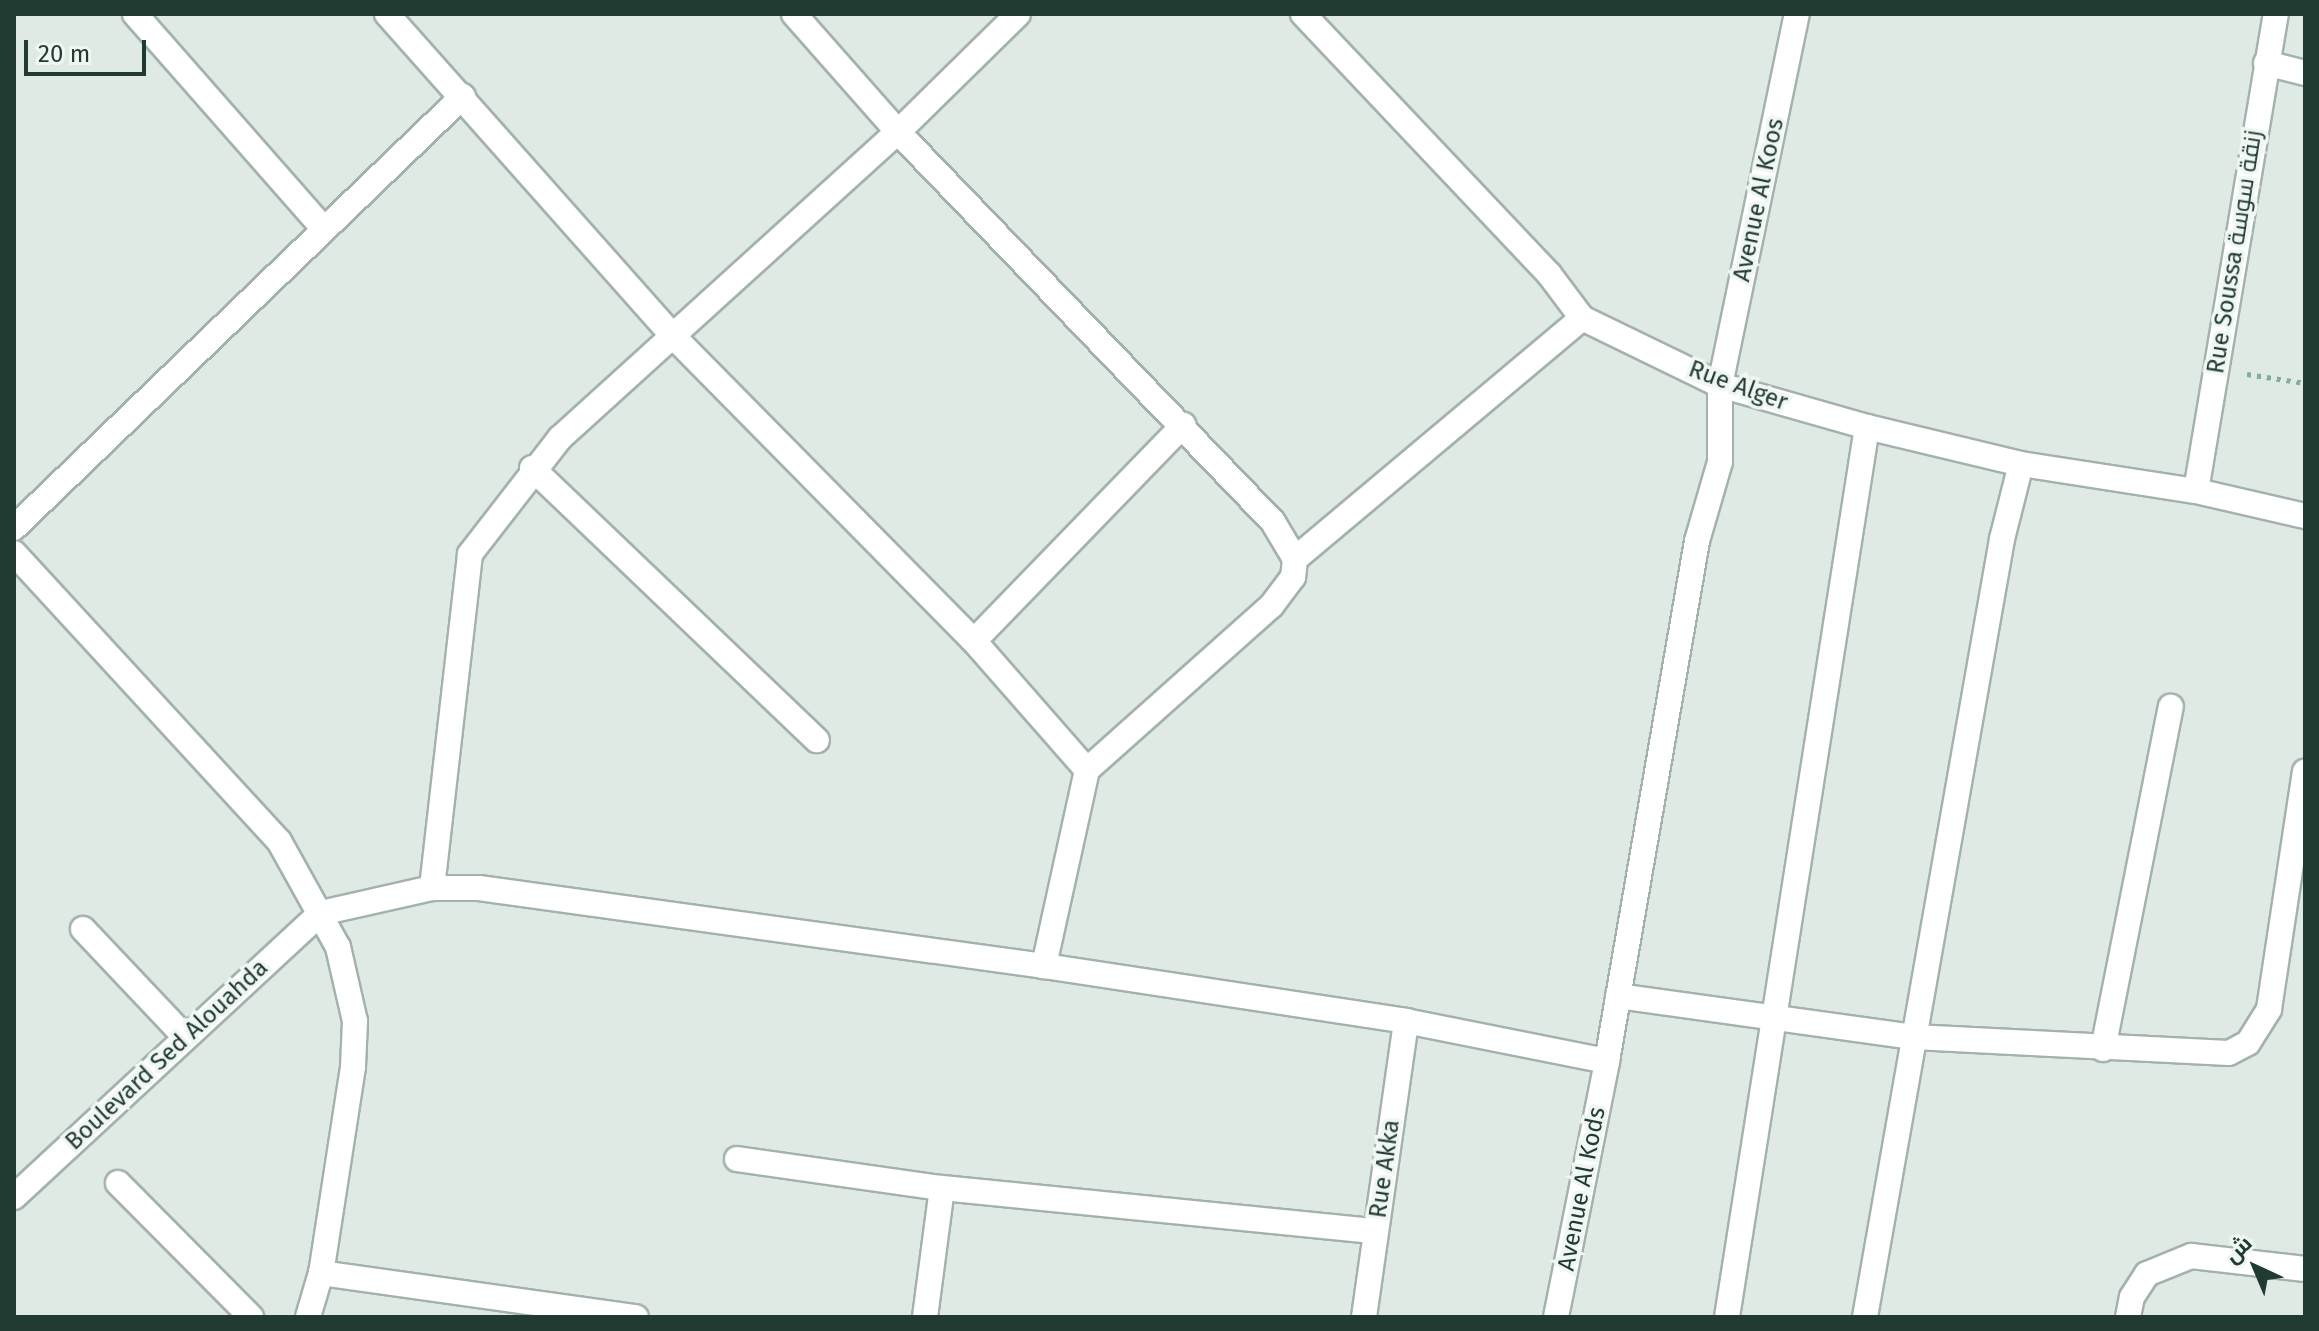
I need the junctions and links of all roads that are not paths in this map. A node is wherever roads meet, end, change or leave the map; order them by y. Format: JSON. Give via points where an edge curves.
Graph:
{"nodes":[{"id":1,"x":135,"y":14,"type":"edge"},
{"id":2,"x":387,"y":14,"type":"edge"},
{"id":3,"x":794,"y":14,"type":"edge"},
{"id":4,"x":1018,"y":14,"type":"edge"},
{"id":5,"x":1303,"y":14,"type":"edge"},
{"id":6,"x":1797,"y":14,"type":"edge"},
{"id":7,"x":2276,"y":14,"type":"edge"},
{"id":8,"x":2266,"y":63,"type":"junction"},
{"id":9,"x":2305,"y":73,"type":"edge"},
{"id":10,"x":463,"y":96,"type":"junction"},
{"id":11,"x":898,"y":132,"type":"junction"},
{"id":12,"x":324,"y":229,"type":"junction"},
{"id":13,"x":1582,"y":318,"type":"junction"},
{"id":14,"x":674,"y":337,"type":"junction"},
{"id":15,"x":1720,"y":385,"type":"junction"},
{"id":16,"x":1183,"y":425,"type":"junction"},
{"id":17,"x":1867,"y":427,"type":"junction"},
{"id":18,"x":2021,"y":464,"type":"junction"},
{"id":19,"x":532,"y":468,"type":"junction"},
{"id":20,"x":2196,"y":491,"type":"junction"},
{"id":21,"x":2305,"y":516,"type":"edge"},
{"id":22,"x":14,"y":528,"type":"edge"},
{"id":23,"x":14,"y":553,"type":"edge"},
{"id":24,"x":1295,"y":559,"type":"junction"},
{"id":25,"x":974,"y":641,"type":"junction"},
{"id":26,"x":2171,"y":707,"type":"dead end"},
{"id":27,"x":817,"y":740,"type":"dead end"},
{"id":28,"x":1087,"y":770,"type":"junction"},
{"id":29,"x":2305,"y":772,"type":"edge"},
{"id":30,"x":432,"y":888,"type":"junction"},
{"id":31,"x":321,"y":913,"type":"junction"},
{"id":32,"x":83,"y":929,"type":"dead end"},
{"id":33,"x":1044,"y":966,"type":"junction"},
{"id":34,"x":1618,"y":996,"type":"junction"},
{"id":35,"x":1774,"y":1016,"type":"junction"},
{"id":36,"x":1406,"y":1021,"type":"junction"},
{"id":37,"x":185,"y":1037,"type":"junction"},
{"id":38,"x":1914,"y":1037,"type":"junction"},
{"id":39,"x":2103,"y":1049,"type":"junction"},
{"id":40,"x":1607,"y":1061,"type":"junction"},
{"id":41,"x":737,"y":1159,"type":"dead end"},
{"id":42,"x":118,"y":1183,"type":"dead end"},
{"id":43,"x":942,"y":1188,"type":"junction"},
{"id":44,"x":15,"y":1193,"type":"edge"},
{"id":45,"x":1376,"y":1231,"type":"junction"},
{"id":46,"x":2305,"y":1269,"type":"edge"},
{"id":47,"x":321,"y":1273,"type":"junction"},
{"id":48,"x":251,"y":1317,"type":"edge"},
{"id":49,"x":308,"y":1317,"type":"edge"},
{"id":50,"x":636,"y":1317,"type":"edge"},
{"id":51,"x":925,"y":1317,"type":"edge"},
{"id":52,"x":1364,"y":1317,"type":"edge"},
{"id":53,"x":1556,"y":1317,"type":"edge"},
{"id":54,"x":1727,"y":1317,"type":"edge"},
{"id":55,"x":1865,"y":1317,"type":"edge"},
{"id":56,"x":2128,"y":1317,"type":"edge"}],
"edges":[{"from":1,"to":12,"type":"street"},
{"from":2,"to":10,"type":"street"},
{"from":3,"to":11,"type":"street"},
{"from":4,"to":11,"type":"street"},
{"from":5,"to":13,"type":"street","name":"Rue Alger","via":[[1549,274]]},
{"from":6,"to":15,"type":"street","name":"Avenue Al Koos"},
{"from":7,"to":8,"type":"street","name":"Rue Soussa زنقة سوسة"},
{"from":8,"to":9,"type":"street"},
{"from":8,"to":20,"type":"street","name":"Rue Soussa زنقة سوسة"},
{"from":10,"to":12,"type":"street"},
{"from":10,"to":14,"type":"street"},
{"from":11,"to":14,"type":"street"},
{"from":11,"to":16,"type":"street"},
{"from":12,"to":22,"type":"street"},
{"from":13,"to":15,"type":"street","name":"Rue Alger"},
{"from":13,"to":24,"type":"street"},
{"from":14,"to":19,"type":"street"},
{"from":14,"to":25,"type":"street"},
{"from":15,"to":17,"type":"street","name":"Rue Alger"},
{"from":15,"to":34,"type":"street","name":"Avenue Al Koos","via":[[1720,462],[1697,541]]},
{"from":16,"to":24,"type":"street","via":[[1273,522]]},
{"from":16,"to":25,"type":"street"},
{"from":17,"to":18,"type":"street","name":"Rue Alger"},
{"from":17,"to":35,"type":"street"},
{"from":18,"to":20,"type":"street","name":"Rue Alger"},
{"from":18,"to":38,"type":"street","via":[[2002,539]]},
{"from":19,"to":27,"type":"street"},
{"from":19,"to":30,"type":"street","via":[[470,554]]},
{"from":20,"to":21,"type":"street","name":"Rue Alger"},
{"from":23,"to":31,"type":"street","via":[[279,841]]},
{"from":24,"to":28,"type":"street","via":[[1293,577],[1271,606]]},
{"from":25,"to":28,"type":"street"},
{"from":26,"to":39,"type":"street"},
{"from":28,"to":33,"type":"street"},
{"from":29,"to":39,"type":"street","via":[[2273,986],[2260,1028],[2229,1053]]},
{"from":30,"to":31,"type":"street"},
{"from":30,"to":33,"type":"street","via":[[493,890]]},
{"from":31,"to":37,"type":"street","name":"Boulevard Sed Alouahda"},
{"from":31,"to":47,"type":"street","via":[[338,947],[355,1021],[353,1067]]},
{"from":32,"to":37,"type":"street"},
{"from":33,"to":36,"type":"street"},
{"from":34,"to":35,"type":"street"},
{"from":34,"to":40,"type":"street","name":"Avenue Al Kods"},
{"from":35,"to":38,"type":"street"},
{"from":35,"to":54,"type":"street"},
{"from":36,"to":40,"type":"street"},
{"from":36,"to":45,"type":"street","name":"Rue Akka"},
{"from":37,"to":44,"type":"street","name":"Boulevard Sed Alouahda"},
{"from":38,"to":39,"type":"street"},
{"from":38,"to":55,"type":"street"},
{"from":40,"to":53,"type":"street","name":"Avenue Al Kods"},
{"from":41,"to":43,"type":"street"},
{"from":42,"to":48,"type":"street"},
{"from":43,"to":45,"type":"street"},
{"from":43,"to":51,"type":"street"},
{"from":45,"to":52,"type":"street","name":"Rue Akka"},
{"from":46,"to":56,"type":"street","via":[[2191,1256],[2147,1274],[2132,1297]]},
{"from":47,"to":49,"type":"street"},
{"from":47,"to":50,"type":"street"}]}
